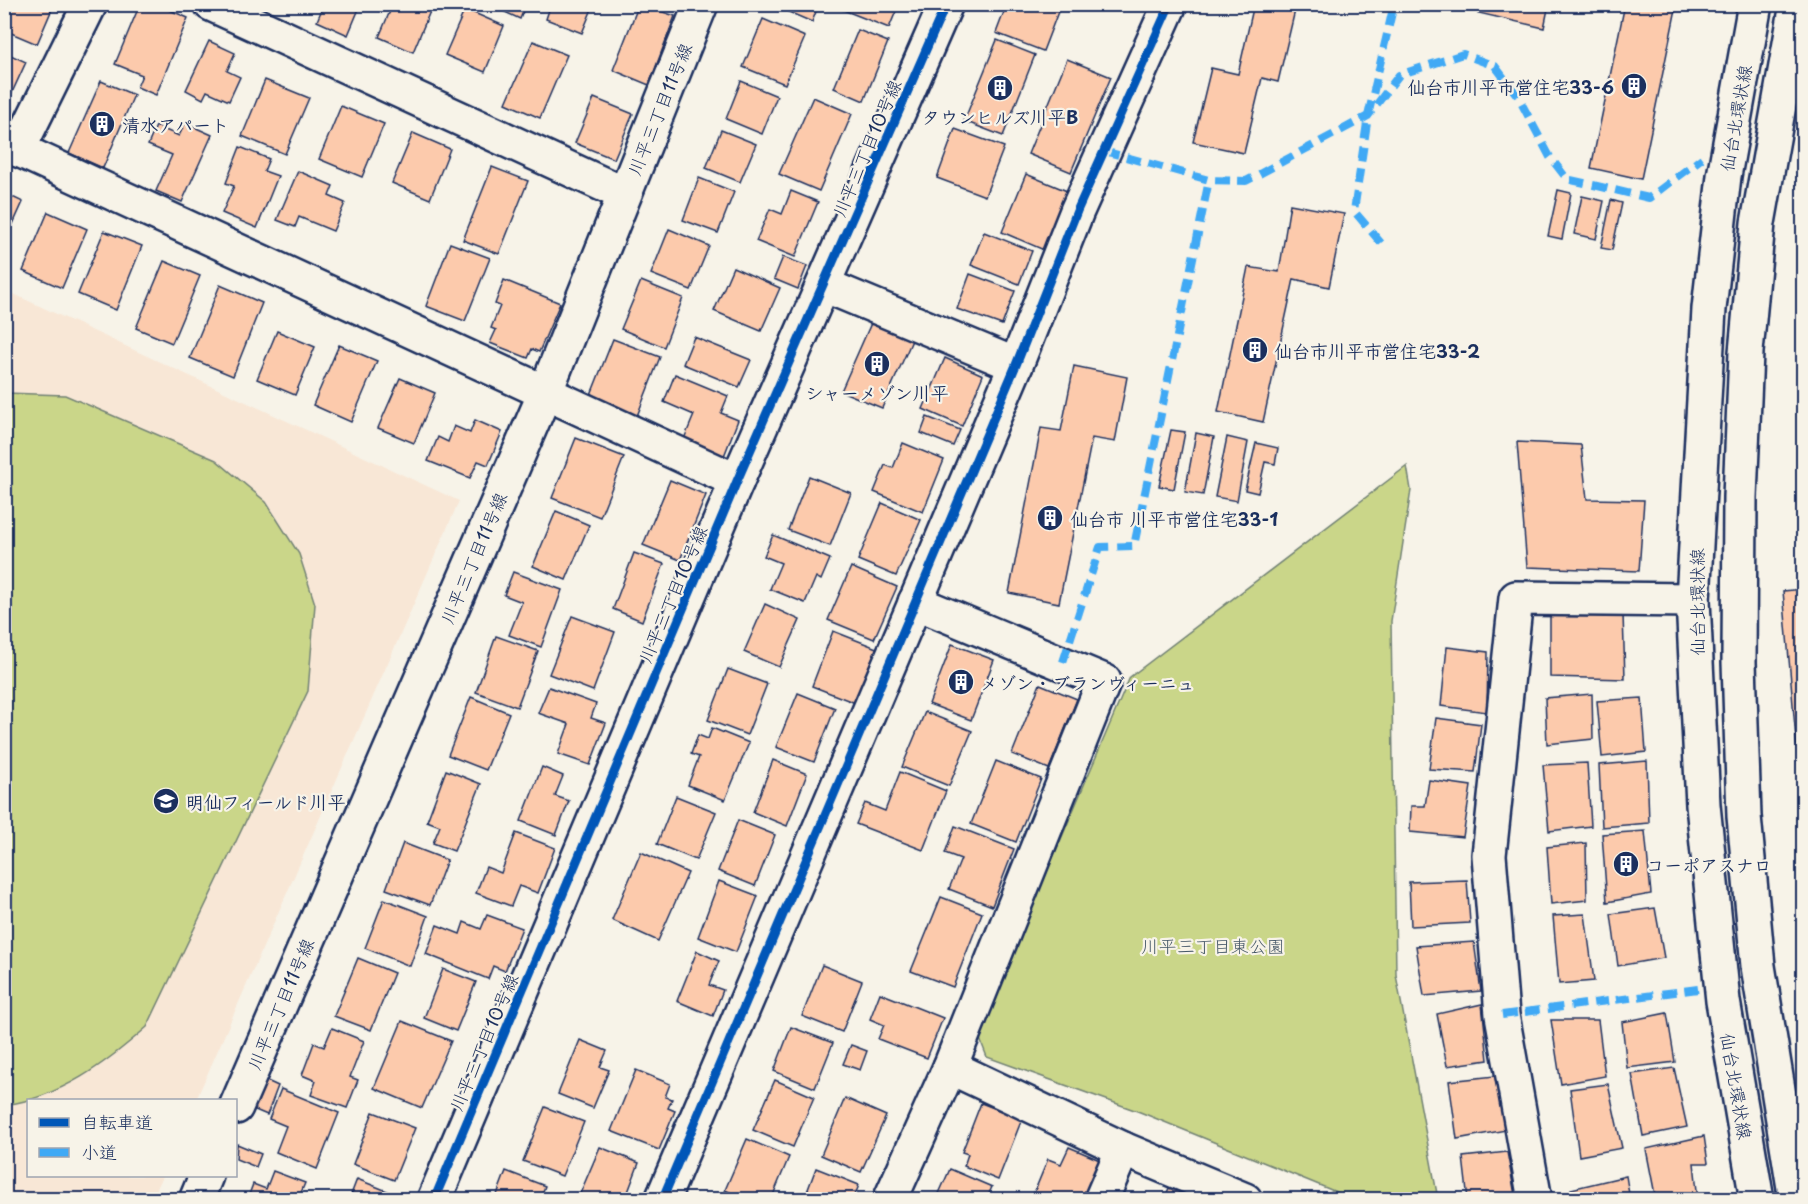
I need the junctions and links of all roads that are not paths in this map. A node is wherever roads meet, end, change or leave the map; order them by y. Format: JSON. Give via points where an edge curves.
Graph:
{"nodes":[{"id":1,"x":90,"y":4,"type":"edge"},
{"id":2,"x":211,"y":4,"type":"edge"},
{"id":3,"x":701,"y":4,"type":"edge"},
{"id":4,"x":946,"y":4,"type":"edge"},
{"id":5,"x":1170,"y":4,"type":"edge"},
{"id":6,"x":1755,"y":4,"type":"edge"},
{"id":7,"x":1797,"y":4,"type":"edge"},
{"id":8,"x":11,"y":146,"type":"edge"},
{"id":9,"x":624,"y":194,"type":"junction"},
{"id":10,"x":824,"y":285,"type":"junction"},
{"id":11,"x":1016,"y":365,"type":"junction"},
{"id":12,"x":545,"y":393,"type":"junction"},
{"id":13,"x":737,"y":482,"type":"junction"},
{"id":14,"x":1693,"y":600,"type":"junction"},
{"id":15,"x":915,"y":602,"type":"junction"},
{"id":16,"x":950,"y":1067,"type":"junction"},
{"id":17,"x":237,"y":1105,"type":"edge"},
{"id":18,"x":1123,"y":1149,"type":"junction"},
{"id":19,"x":206,"y":1177,"type":"edge"},
{"id":20,"x":196,"y":1200,"type":"edge"},
{"id":21,"x":434,"y":1200,"type":"edge"},
{"id":22,"x":662,"y":1200,"type":"edge"},
{"id":23,"x":891,"y":1200,"type":"edge"},
{"id":24,"x":1101,"y":1200,"type":"edge"},
{"id":25,"x":1245,"y":1200,"type":"edge"},
{"id":26,"x":1535,"y":1200,"type":"edge"},
{"id":27,"x":1758,"y":1200,"type":"edge"},
{"id":28,"x":1796,"y":1200,"type":"edge"}],
"edges":[{"from":1,"to":8,"type":"street"},
{"from":2,"to":9,"type":"street"},
{"from":3,"to":9,"type":"street","name":"川平三丁目11号線"},
{"from":4,"to":10,"type":"street","name":"川平三丁目10号線"},
{"from":5,"to":11,"type":"street","via":[[1077,211]]},
{"from":6,"to":14,"type":"street","name":"仙台北環状線","via":[[1724,176],[1710,309]]},
{"from":7,"to":28,"type":"street","via":[[1758,224],[1746,352],[1739,651],[1744,816],[1758,966]]},
{"from":8,"to":12,"type":"street"},
{"from":9,"to":12,"type":"street","name":"川平三丁目11号線"},
{"from":10,"to":11,"type":"street"},
{"from":10,"to":13,"type":"street","name":"川平三丁目10号線"},
{"from":11,"to":15,"type":"street"},
{"from":12,"to":13,"type":"street"},
{"from":12,"to":17,"type":"street","name":"川平三丁目11号線"},
{"from":13,"to":21,"type":"street","name":"川平三丁目10号線"},
{"from":14,"to":26,"type":"street","via":[[1516,598],[1489,855],[1502,1015]]},
{"from":14,"to":27,"type":"street","name":"仙台北環状線","via":[[1703,805],[1723,1001]]},
{"from":15,"to":16,"type":"street","via":[[1104,681]]},
{"from":15,"to":22,"type":"street"},
{"from":16,"to":18,"type":"street"},
{"from":16,"to":23,"type":"street"},
{"from":18,"to":24,"type":"street"},
{"from":18,"to":25,"type":"street"},
{"from":19,"to":20,"type":"street"}]}
